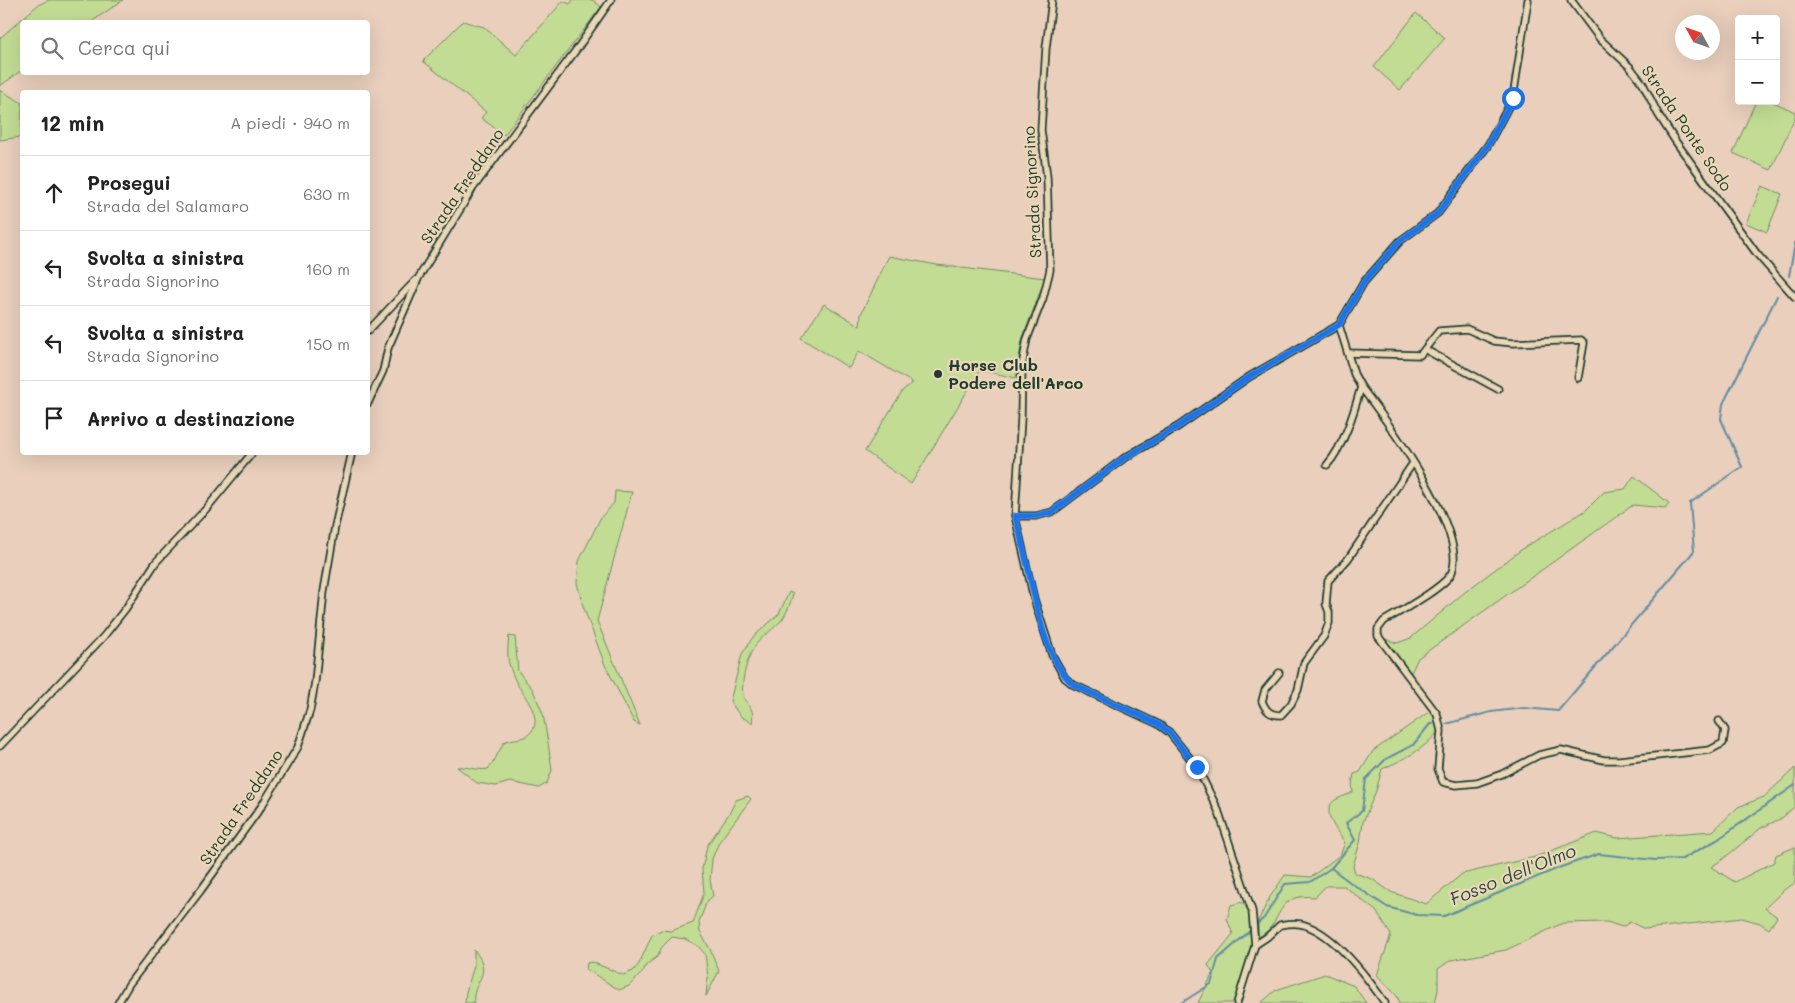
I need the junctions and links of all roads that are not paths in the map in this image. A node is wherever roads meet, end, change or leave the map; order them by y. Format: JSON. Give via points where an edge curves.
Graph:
{"nodes":[{"id":1,"x":610,"y":0,"type":"edge"},
{"id":2,"x":1052,"y":0,"type":"edge"},
{"id":3,"x":1528,"y":0,"type":"edge"},
{"id":4,"x":1571,"y":0,"type":"edge"},
{"id":5,"x":419,"y":277,"type":"junction"},
{"id":6,"x":1795,"y":297,"type":"edge"},
{"id":7,"x":1339,"y":325,"type":"junction"},
{"id":8,"x":370,"y":329,"type":"edge"},
{"id":9,"x":1426,"y":350,"type":"junction"},
{"id":10,"x":1348,"y":353,"type":"junction"},
{"id":11,"x":1578,"y":378,"type":"dead end"},
{"id":12,"x":1362,"y":387,"type":"junction"},
{"id":13,"x":1498,"y":389,"type":"dead end"},
{"id":14,"x":370,"y":399,"type":"edge"},
{"id":15,"x":251,"y":455,"type":"edge"},
{"id":16,"x":351,"y":455,"type":"edge"},
{"id":17,"x":1413,"y":463,"type":"junction"},
{"id":18,"x":1327,"y":465,"type":"dead end"},
{"id":19,"x":1015,"y":516,"type":"junction"},
{"id":20,"x":1279,"y":672,"type":"dead end"},
{"id":21,"x":1719,"y":721,"type":"dead end"},
{"id":22,"x":0,"y":746,"type":"edge"},
{"id":23,"x":1255,"y":945,"type":"junction"},
{"id":24,"x":118,"y":1003,"type":"edge"},
{"id":25,"x":1237,"y":1003,"type":"edge"},
{"id":26,"x":1386,"y":1003,"type":"edge"}],
"edges":[{"from":1,"to":5,"type":"street","name":"Strada Freddano","via":[[473,188]]},
{"from":2,"to":19,"type":"street","name":"Strada Signorino","via":[[1041,130],[1047,177],[1050,270],[1027,339],[1022,366]]},
{"from":3,"to":7,"type":"street","via":[[1513,98],[1488,145],[1438,213],[1400,241],[1364,282]]},
{"from":4,"to":6,"type":"street","name":"Strada Ponte Sodo","via":[[1600,39],[1643,84],[1676,142],[1757,254]]},
{"from":5,"to":8,"type":"street"},
{"from":5,"to":14,"type":"street","name":"Strada Freddano"},
{"from":7,"to":10,"type":"street"},
{"from":7,"to":19,"type":"street","via":[[1249,377],[1179,426],[1123,459],[1052,512]]},
{"from":9,"to":10,"type":"street","via":[[1420,355]]},
{"from":9,"to":11,"type":"street","via":[[1438,331],[1450,329],[1467,329],[1494,341],[1513,343],[1581,340],[1584,343]]},
{"from":9,"to":13,"type":"street"},
{"from":10,"to":12,"type":"street"},
{"from":12,"to":17,"type":"street"},
{"from":12,"to":18,"type":"street","via":[[1335,456]]},
{"from":15,"to":22,"type":"street","via":[[156,562],[104,636]]},
{"from":16,"to":24,"type":"street","name":"Strada Freddano","via":[[324,591],[310,710],[298,747],[261,807]]},
{"from":17,"to":20,"type":"street","via":[[1348,559],[1328,581],[1326,604],[1330,623],[1304,663],[1291,704],[1281,715],[1273,715],[1262,701],[1265,690]]},
{"from":17,"to":21,"type":"street","via":[[1432,493],[1446,525],[1454,558],[1452,573],[1437,588],[1384,621],[1378,629],[1378,636],[1437,714],[1440,731],[1438,769],[1443,782],[1456,785],[1477,783],[1539,755],[1561,750],[1604,760],[1710,750],[1723,743],[1725,730]]},
{"from":19,"to":23,"type":"street","name":"Strada Signorino","via":[[1034,599],[1052,655],[1066,678],[1074,685],[1158,724],[1169,732],[1197,767],[1233,851],[1252,911]]},
{"from":23,"to":25,"type":"street","name":"Strada Signorino"},
{"from":23,"to":26,"type":"street","via":[[1280,925],[1300,924],[1320,932],[1364,973]]}]}
